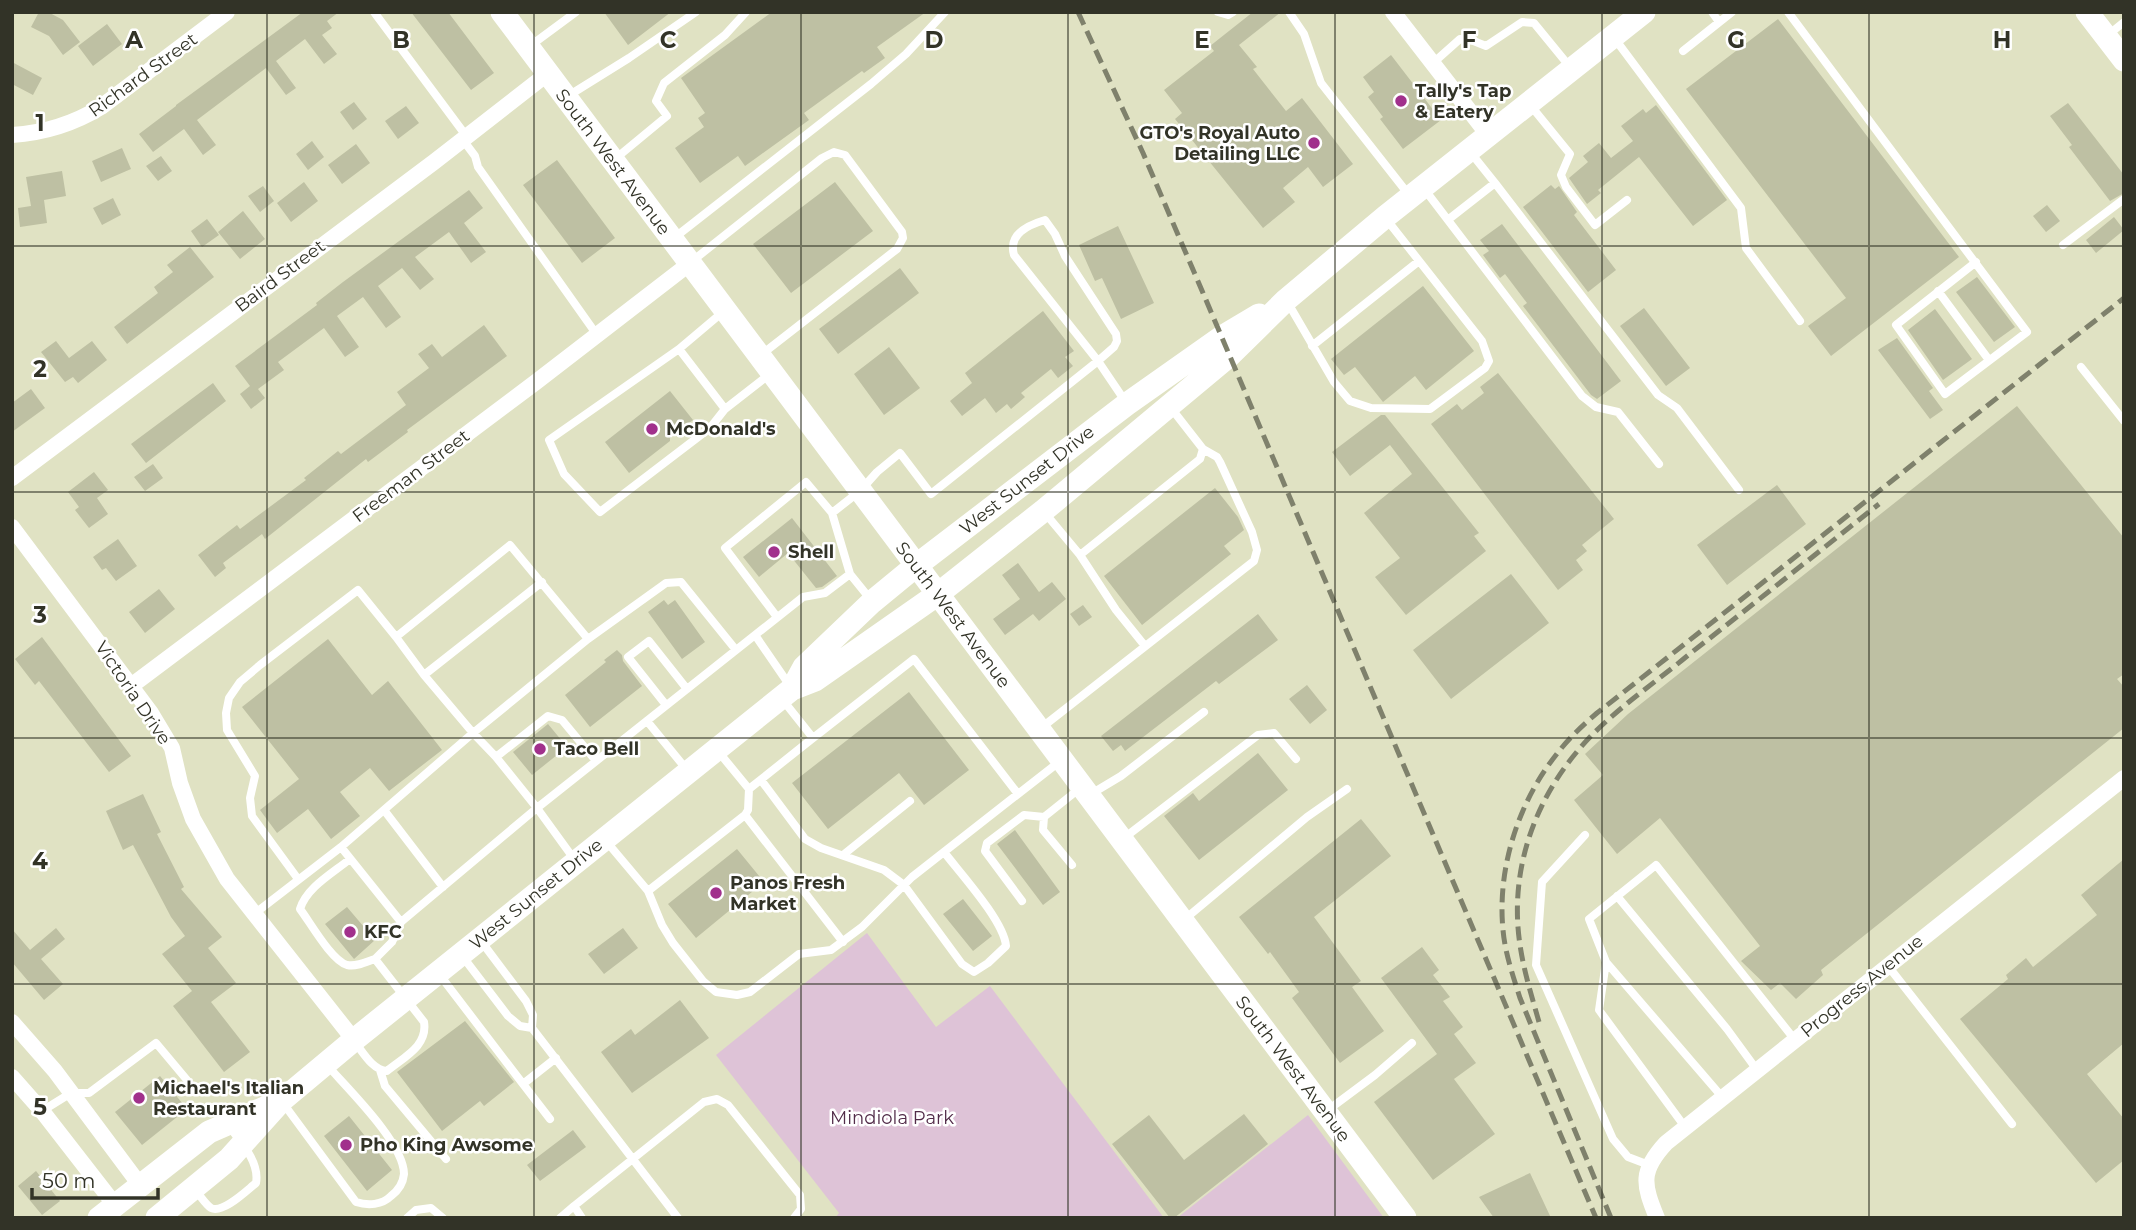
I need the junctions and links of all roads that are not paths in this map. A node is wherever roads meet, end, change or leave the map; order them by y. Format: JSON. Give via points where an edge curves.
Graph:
{"nodes":[{"id":1,"x":227,"y":12,"type":"edge"},
{"id":2,"x":374,"y":12,"type":"edge"},
{"id":3,"x":502,"y":12,"type":"edge"},
{"id":4,"x":576,"y":12,"type":"edge"},
{"id":5,"x":696,"y":12,"type":"edge"},
{"id":6,"x":746,"y":12,"type":"edge"},
{"id":7,"x":945,"y":12,"type":"edge"},
{"id":8,"x":1218,"y":12,"type":"edge"},
{"id":9,"x":1233,"y":12,"type":"edge"},
{"id":10,"x":1289,"y":12,"type":"edge"},
{"id":11,"x":1393,"y":12,"type":"edge"},
{"id":12,"x":1712,"y":12,"type":"edge"},
{"id":13,"x":1732,"y":12,"type":"edge"},
{"id":14,"x":1788,"y":12,"type":"edge"},
{"id":15,"x":2087,"y":12,"type":"edge"},
{"id":16,"x":1719,"y":22,"type":"junction"},
{"id":17,"x":2124,"y":22,"type":"edge"},
{"id":18,"x":1628,"y":23,"type":"edge"},
{"id":19,"x":2106,"y":37,"type":"junction"},
{"id":20,"x":528,"y":48,"type":"junction"},
{"id":21,"x":1683,"y":51,"type":"dead end"},
{"id":22,"x":2124,"y":60,"type":"edge"},
{"id":23,"x":1433,"y":63,"type":"junction"},
{"id":24,"x":1572,"y":69,"type":"junction"},
{"id":25,"x":547,"y":75,"type":"junction"},
{"id":26,"x":565,"y":98,"type":"junction"},
{"id":27,"x":1529,"y":104,"type":"junction"},
{"id":28,"x":12,"y":135,"type":"edge"},
{"id":29,"x":1489,"y":136,"type":"junction"},
{"id":30,"x":465,"y":138,"type":"junction"},
{"id":31,"x":1470,"y":151,"type":"junction"},
{"id":32,"x":612,"y":161,"type":"junction"},
{"id":33,"x":1495,"y":183,"type":"junction"},
{"id":34,"x":1417,"y":192,"type":"junction"},
{"id":35,"x":2124,"y":199,"type":"edge"},
{"id":36,"x":1627,"y":200,"type":"dead end"},
{"id":37,"x":1385,"y":217,"type":"junction"},
{"id":38,"x":1449,"y":219,"type":"junction"},
{"id":39,"x":672,"y":240,"type":"junction"},
{"id":40,"x":2063,"y":245,"type":"dead end"},
{"id":41,"x":1419,"y":261,"type":"junction"},
{"id":42,"x":1976,"y":262,"type":"junction"},
{"id":43,"x":689,"y":264,"type":"junction"},
{"id":44,"x":1938,"y":291,"type":"junction"},
{"id":45,"x":1286,"y":300,"type":"junction"},
{"id":46,"x":724,"y":311,"type":"junction"},
{"id":47,"x":1800,"y":321,"type":"dead end"},
{"id":48,"x":597,"y":335,"type":"junction"},
{"id":49,"x":1312,"y":346,"type":"junction"},
{"id":50,"x":679,"y":349,"type":"junction"},
{"id":51,"x":1989,"y":360,"type":"junction"},
{"id":52,"x":1098,"y":361,"type":"junction"},
{"id":53,"x":765,"y":364,"type":"junction"},
{"id":54,"x":2081,"y":367,"type":"dead end"},
{"id":55,"x":1127,"y":404,"type":"junction"},
{"id":56,"x":1170,"y":405,"type":"junction"},
{"id":57,"x":725,"y":409,"type":"junction"},
{"id":58,"x":2124,"y":421,"type":"edge"},
{"id":59,"x":1203,"y":449,"type":"junction"},
{"id":60,"x":1659,"y":464,"type":"dead end"},
{"id":61,"x":12,"y":478,"type":"edge"},
{"id":62,"x":1739,"y":490,"type":"dead end"},
{"id":63,"x":860,"y":491,"type":"junction"},
{"id":64,"x":1043,"y":511,"type":"junction"},
{"id":65,"x":832,"y":513,"type":"junction"},
{"id":66,"x":12,"y":527,"type":"edge"},
{"id":67,"x":1080,"y":555,"type":"junction"},
{"id":68,"x":917,"y":565,"type":"junction"},
{"id":69,"x":850,"y":574,"type":"junction"},
{"id":70,"x":541,"y":582,"type":"junction"},
{"id":71,"x":938,"y":594,"type":"junction"},
{"id":72,"x":872,"y":601,"type":"junction"},
{"id":73,"x":777,"y":617,"type":"junction"},
{"id":74,"x":755,"y":635,"type":"junction"},
{"id":75,"x":396,"y":637,"type":"junction"},
{"id":76,"x":588,"y":639,"type":"junction"},
{"id":77,"x":1145,"y":646,"type":"junction"},
{"id":78,"x":736,"y":650,"type":"junction"},
{"id":79,"x":424,"y":675,"type":"junction"},
{"id":80,"x":131,"y":686,"type":"junction"},
{"id":81,"x":687,"y":689,"type":"junction"},
{"id":82,"x":786,"y":693,"type":"junction"},
{"id":83,"x":666,"y":705,"type":"junction"},
{"id":84,"x":1204,"y":712,"type":"dead end"},
{"id":85,"x":647,"y":721,"type":"junction"},
{"id":86,"x":1039,"y":730,"type":"junction"},
{"id":87,"x":473,"y":733,"type":"junction"},
{"id":88,"x":813,"y":738,"type":"junction"},
{"id":89,"x":717,"y":749,"type":"junction"},
{"id":90,"x":496,"y":757,"type":"junction"},
{"id":91,"x":1296,"y":759,"type":"dead end"},
{"id":92,"x":1061,"y":760,"type":"junction"},
{"id":93,"x":596,"y":761,"type":"junction"},
{"id":94,"x":688,"y":772,"type":"junction"},
{"id":95,"x":2124,"y":778,"type":"edge"},
{"id":96,"x":761,"y":780,"type":"junction"},
{"id":97,"x":748,"y":789,"type":"junction"},
{"id":98,"x":1347,"y":789,"type":"dead end"},
{"id":99,"x":1085,"y":792,"type":"junction"},
{"id":100,"x":1018,"y":794,"type":"junction"},
{"id":101,"x":910,"y":801,"type":"dead end"},
{"id":102,"x":537,"y":808,"type":"junction"},
{"id":103,"x":384,"y":810,"type":"junction"},
{"id":104,"x":745,"y":815,"type":"junction"},
{"id":105,"x":1044,"y":817,"type":"junction"},
{"id":106,"x":1585,"y":835,"type":"dead end"},
{"id":107,"x":604,"y":839,"type":"junction"},
{"id":108,"x":1121,"y":840,"type":"junction"},
{"id":109,"x":341,"y":847,"type":"junction"},
{"id":110,"x":944,"y":852,"type":"junction"},
{"id":111,"x":843,"y":855,"type":"junction"},
{"id":112,"x":350,"y":859,"type":"junction"},
{"id":113,"x":576,"y":862,"type":"junction"},
{"id":114,"x":1072,"y":865,"type":"dead end"},
{"id":115,"x":298,"y":879,"type":"junction"},
{"id":116,"x":904,"y":885,"type":"junction"},
{"id":117,"x":443,"y":887,"type":"junction"},
{"id":118,"x":648,"y":891,"type":"junction"},
{"id":119,"x":1617,"y":896,"type":"junction"},
{"id":120,"x":1022,"y":901,"type":"dead end"},
{"id":121,"x":254,"y":914,"type":"junction"},
{"id":122,"x":1183,"y":921,"type":"junction"},
{"id":123,"x":401,"y":922,"type":"junction"},
{"id":124,"x":480,"y":939,"type":"junction"},
{"id":125,"x":843,"y":942,"type":"junction"},
{"id":126,"x":461,"y":954,"type":"junction"},
{"id":127,"x":375,"y":959,"type":"junction"},
{"id":128,"x":1606,"y":962,"type":"junction"},
{"id":129,"x":1888,"y":966,"type":"junction"},
{"id":130,"x":438,"y":972,"type":"junction"},
{"id":131,"x":406,"y":998,"type":"junction"},
{"id":132,"x":12,"y":1022,"type":"edge"},
{"id":133,"x":532,"y":1028,"type":"junction"},
{"id":134,"x":354,"y":1040,"type":"junction"},
{"id":135,"x":1795,"y":1040,"type":"junction"},
{"id":136,"x":1412,"y":1042,"type":"dead end"},
{"id":137,"x":556,"y":1058,"type":"junction"},
{"id":138,"x":326,"y":1064,"type":"junction"},
{"id":139,"x":380,"y":1070,"type":"junction"},
{"id":140,"x":1757,"y":1070,"type":"junction"},
{"id":141,"x":12,"y":1077,"type":"edge"},
{"id":142,"x":187,"y":1080,"type":"dead end"},
{"id":143,"x":523,"y":1083,"type":"junction"},
{"id":144,"x":71,"y":1093,"type":"junction"},
{"id":145,"x":1723,"y":1098,"type":"junction"},
{"id":146,"x":281,"y":1101,"type":"junction"},
{"id":147,"x":42,"y":1111,"type":"junction"},
{"id":148,"x":1326,"y":1112,"type":"junction"},
{"id":149,"x":550,"y":1119,"type":"dead end"},
{"id":150,"x":227,"y":1123,"type":"junction"},
{"id":151,"x":2012,"y":1124,"type":"dead end"},
{"id":152,"x":1685,"y":1128,"type":"junction"},
{"id":153,"x":243,"y":1146,"type":"junction"},
{"id":154,"x":446,"y":1159,"type":"dead end"},
{"id":155,"x":633,"y":1159,"type":"junction"},
{"id":156,"x":1649,"y":1165,"type":"junction"},
{"id":157,"x":140,"y":1185,"type":"junction"},
{"id":158,"x":194,"y":1188,"type":"junction"},
{"id":159,"x":574,"y":1206,"type":"junction"},
{"id":160,"x":217,"y":1210,"type":"junction"},
{"id":161,"x":113,"y":1214,"type":"edge"},
{"id":162,"x":159,"y":1217,"type":"edge"},
{"id":163,"x":223,"y":1218,"type":"edge"},
{"id":164,"x":407,"y":1218,"type":"edge"},
{"id":165,"x":443,"y":1218,"type":"edge"},
{"id":166,"x":559,"y":1218,"type":"edge"},
{"id":167,"x":582,"y":1218,"type":"edge"},
{"id":168,"x":678,"y":1218,"type":"edge"},
{"id":169,"x":794,"y":1218,"type":"edge"},
{"id":170,"x":1405,"y":1218,"type":"edge"},
{"id":171,"x":1657,"y":1218,"type":"edge"}],
"edges":[{"from":1,"to":28,"type":"street","name":"Richard Street","via":[[84,118]]},
{"from":2,"to":30,"type":"lane"},
{"from":3,"to":20,"type":"main road","name":"South West Avenue"},
{"from":4,"to":20,"type":"lane"},
{"from":5,"to":26,"type":"lane"},
{"from":6,"to":32,"type":"lane","via":[[725,35],[664,83],[656,101],[667,116]]},
{"from":7,"to":39,"type":"lane","via":[[906,54]]},
{"from":8,"to":9,"type":"lane"},
{"from":10,"to":34,"type":"lane","via":[[1304,34],[1321,83]]},
{"from":11,"to":23,"type":"street"},
{"from":12,"to":16,"type":"lane"},
{"from":13,"to":16,"type":"lane"},
{"from":14,"to":42,"type":"lane"},
{"from":15,"to":19,"type":"main road"},
{"from":16,"to":21,"type":"lane"},
{"from":17,"to":19,"type":"lane"},
{"from":18,"to":24,"type":"main road","name":"West Sunset Drive"},
{"from":18,"to":47,"type":"lane","via":[[1741,208],[1746,248]]},
{"from":19,"to":22,"type":"main road"},
{"from":20,"to":25,"type":"main road","name":"South West Avenue"},
{"from":23,"to":24,"type":"lane","via":[[1460,39],[1486,46],[1522,22],[1534,23]]},
{"from":23,"to":29,"type":"street"},
{"from":24,"to":27,"type":"main road","name":"West Sunset Drive"},
{"from":25,"to":26,"type":"main road","name":"South West Avenue"},
{"from":25,"to":30,"type":"street","name":"Baird Street"},
{"from":26,"to":32,"type":"main road","name":"South West Avenue"},
{"from":27,"to":29,"type":"main road","name":"West Sunset Drive"},
{"from":27,"to":36,"type":"lane","via":[[1570,154],[1561,176],[1595,225]]},
{"from":29,"to":31,"type":"main road","name":"West Sunset Drive"},
{"from":30,"to":48,"type":"lane","via":[[478,167]]},
{"from":30,"to":61,"type":"street","name":"Baird Street"},
{"from":31,"to":33,"type":"lane"},
{"from":31,"to":34,"type":"main road","name":"West Sunset Drive"},
{"from":32,"to":39,"type":"main road","name":"South West Avenue"},
{"from":33,"to":38,"type":"lane"},
{"from":33,"to":62,"type":"lane","via":[[1658,395],[1677,408]]},
{"from":34,"to":37,"type":"main road","name":"West Sunset Drive"},
{"from":34,"to":38,"type":"lane"},
{"from":35,"to":40,"type":"lane"},
{"from":37,"to":41,"type":"lane"},
{"from":37,"to":45,"type":"main road","name":"West Sunset Drive"},
{"from":38,"to":60,"type":"lane","via":[[1582,396],[1596,407],[1618,412]]},
{"from":39,"to":43,"type":"main road","name":"South West Avenue"},
{"from":41,"to":49,"type":"lane"},
{"from":41,"to":49,"type":"lane","via":[[1482,341],[1489,361],[1485,368],[1430,409],[1371,408],[1350,401]]},
{"from":42,"to":44,"type":"lane"},
{"from":42,"to":51,"type":"lane","via":[[2027,332]]},
{"from":43,"to":46,"type":"main road","name":"South West Avenue"},
{"from":43,"to":48,"type":"street","name":"Freeman Street"},
{"from":43,"to":53,"type":"lane","via":[[822,158],[834,152],[845,155],[903,239]]},
{"from":44,"to":51,"type":"lane"},
{"from":44,"to":51,"type":"lane","via":[[1896,325],[1945,394]]},
{"from":45,"to":49,"type":"lane"},
{"from":45,"to":55,"type":"main road","name":"West Sunset Drive","via":[[1222,337]]},
{"from":45,"to":56,"type":"main road","name":"West Sunset Drive"},
{"from":46,"to":50,"type":"lane"},
{"from":46,"to":53,"type":"main road","name":"South West Avenue"},
{"from":48,"to":80,"type":"street","name":"Freeman Street"},
{"from":50,"to":57,"type":"lane"},
{"from":50,"to":57,"type":"lane","via":[[549,440],[564,474],[600,512],[710,428]]},
{"from":52,"to":52,"type":"lane","via":[[1014,255],[1014,238],[1030,224],[1045,220],[1116,334],[1114,347]]},
{"from":52,"to":55,"type":"lane"},
{"from":52,"to":63,"type":"lane","via":[[931,494],[900,453]]},
{"from":53,"to":57,"type":"lane"},
{"from":53,"to":63,"type":"main road","name":"South West Avenue"},
{"from":54,"to":58,"type":"lane"},
{"from":55,"to":68,"type":"main road","name":"West Sunset Drive"},
{"from":56,"to":59,"type":"lane"},
{"from":56,"to":64,"type":"main road","name":"West Sunset Drive"},
{"from":59,"to":67,"type":"lane","via":[[1200,459]]},
{"from":59,"to":77,"type":"lane","via":[[1220,462],[1251,532],[1257,550],[1254,561]]},
{"from":63,"to":65,"type":"lane"},
{"from":63,"to":68,"type":"main road","name":"South West Avenue"},
{"from":64,"to":67,"type":"lane"},
{"from":64,"to":71,"type":"main road","name":"West Sunset Drive"},
{"from":65,"to":69,"type":"lane"},
{"from":65,"to":73,"type":"lane","via":[[806,482],[725,548]]},
{"from":66,"to":80,"type":"street","name":"Victoria Drive"},
{"from":67,"to":77,"type":"lane"},
{"from":68,"to":71,"type":"main road","name":"South West Avenue"},
{"from":68,"to":72,"type":"main road","name":"West Sunset Drive"},
{"from":69,"to":72,"type":"lane"},
{"from":69,"to":73,"type":"lane","via":[[825,593],[803,597]]},
{"from":70,"to":75,"type":"lane","via":[[510,545]]},
{"from":70,"to":76,"type":"lane"},
{"from":70,"to":79,"type":"lane"},
{"from":71,"to":82,"type":"main road","name":"West Sunset Drive","via":[[815,680]]},
{"from":71,"to":86,"type":"main road","name":"South West Avenue"},
{"from":72,"to":82,"type":"main road","name":"West Sunset Drive","via":[[804,667]]},
{"from":73,"to":74,"type":"lane"},
{"from":74,"to":78,"type":"lane"},
{"from":74,"to":82,"type":"lane"},
{"from":75,"to":79,"type":"lane"},
{"from":75,"to":115,"type":"lane","via":[[358,590],[260,665],[229,698],[227,730],[255,776],[252,816]]},
{"from":76,"to":78,"type":"lane","via":[[666,583],[681,582]]},
{"from":76,"to":87,"type":"lane"},
{"from":77,"to":86,"type":"lane"},
{"from":78,"to":81,"type":"lane"},
{"from":79,"to":87,"type":"lane"},
{"from":80,"to":121,"type":"street","name":"Victoria Drive","via":[[172,748],[193,819],[212,855]]},
{"from":81,"to":83,"type":"lane"},
{"from":81,"to":83,"type":"lane","via":[[649,641],[628,657]]},
{"from":82,"to":88,"type":"lane"},
{"from":82,"to":89,"type":"main road","name":"West Sunset Drive"},
{"from":83,"to":85,"type":"lane"},
{"from":84,"to":99,"type":"lane","via":[[1121,776]]},
{"from":85,"to":93,"type":"lane"},
{"from":85,"to":94,"type":"lane"},
{"from":86,"to":92,"type":"main road","name":"South West Avenue"},
{"from":87,"to":90,"type":"lane"},
{"from":87,"to":103,"type":"lane"},
{"from":88,"to":96,"type":"lane"},
{"from":88,"to":100,"type":"lane","via":[[914,659]]},
{"from":89,"to":94,"type":"main road","name":"West Sunset Drive"},
{"from":89,"to":97,"type":"lane"},
{"from":90,"to":93,"type":"lane","via":[[548,716],[562,720]]},
{"from":90,"to":102,"type":"lane"},
{"from":91,"to":108,"type":"lane","via":[[1274,733],[1258,734]]},
{"from":92,"to":99,"type":"main road","name":"South West Avenue"},
{"from":92,"to":100,"type":"lane"},
{"from":93,"to":102,"type":"lane"},
{"from":94,"to":107,"type":"main road","name":"West Sunset Drive"},
{"from":95,"to":129,"type":"street","name":"Progress Avenue"},
{"from":96,"to":97,"type":"lane"},
{"from":96,"to":111,"type":"lane","via":[[805,839]]},
{"from":97,"to":104,"type":"lane"},
{"from":98,"to":122,"type":"lane"},
{"from":99,"to":105,"type":"lane"},
{"from":99,"to":108,"type":"main road","name":"South West Avenue"},
{"from":100,"to":110,"type":"lane"},
{"from":101,"to":111,"type":"lane"},
{"from":102,"to":113,"type":"lane"},
{"from":102,"to":117,"type":"lane"},
{"from":103,"to":109,"type":"lane"},
{"from":103,"to":117,"type":"lane"},
{"from":104,"to":118,"type":"lane"},
{"from":104,"to":125,"type":"lane"},
{"from":105,"to":114,"type":"lane","via":[[1043,830]]},
{"from":105,"to":120,"type":"lane","via":[[1024,815],[987,843],[985,851]]},
{"from":106,"to":156,"type":"lane","via":[[1542,883],[1536,965],[1613,1139],[1628,1157]]},
{"from":107,"to":113,"type":"main road","name":"West Sunset Drive"},
{"from":107,"to":118,"type":"lane"},
{"from":108,"to":122,"type":"main road","name":"South West Avenue"},
{"from":109,"to":112,"type":"lane"},
{"from":109,"to":115,"type":"lane"},
{"from":110,"to":116,"type":"lane"},
{"from":110,"to":116,"type":"lane","via":[[1005,937],[1006,946],[988,963],[974,972],[962,964]]},
{"from":111,"to":116,"type":"lane","via":[[884,870]]},
{"from":112,"to":123,"type":"lane"},
{"from":112,"to":127,"type":"lane","via":[[310,891],[300,909],[334,956],[346,965]]},
{"from":113,"to":124,"type":"main road","name":"West Sunset Drive"},
{"from":115,"to":121,"type":"lane"},
{"from":116,"to":125,"type":"lane"},
{"from":117,"to":123,"type":"lane"},
{"from":118,"to":125,"type":"lane","via":[[673,943],[709,987],[724,994],[750,992],[794,956],[828,952]]},
{"from":119,"to":128,"type":"lane","via":[[1589,919]]},
{"from":119,"to":135,"type":"lane","via":[[1656,864]]},
{"from":119,"to":140,"type":"lane"},
{"from":121,"to":134,"type":"street","name":"Victoria Drive"},
{"from":122,"to":148,"type":"main road","name":"South West Avenue"},
{"from":123,"to":127,"type":"lane","via":[[392,942]]},
{"from":124,"to":126,"type":"main road","name":"West Sunset Drive"},
{"from":124,"to":133,"type":"lane","via":[[526,1001],[533,1015]]},
{"from":126,"to":130,"type":"main road","name":"West Sunset Drive"},
{"from":126,"to":133,"type":"lane","via":[[508,1016],[520,1026]]},
{"from":127,"to":131,"type":"lane"},
{"from":128,"to":145,"type":"lane"},
{"from":128,"to":152,"type":"lane","via":[[1599,1010]]},
{"from":129,"to":135,"type":"street","name":"Progress Avenue"},
{"from":129,"to":151,"type":"lane"},
{"from":130,"to":131,"type":"main road","name":"West Sunset Drive"},
{"from":130,"to":143,"type":"lane"},
{"from":131,"to":134,"type":"main road","name":"West Sunset Drive"},
{"from":131,"to":139,"type":"lane","via":[[424,1022],[421,1044],[387,1071]]},
{"from":132,"to":144,"type":"street"},
{"from":133,"to":137,"type":"lane"},
{"from":134,"to":138,"type":"main road","name":"West Sunset Drive"},
{"from":134,"to":139,"type":"lane"},
{"from":135,"to":140,"type":"street","name":"Progress Avenue"},
{"from":136,"to":148,"type":"lane"},
{"from":137,"to":143,"type":"lane"},
{"from":137,"to":155,"type":"lane"},
{"from":138,"to":146,"type":"main road","name":"West Sunset Drive"},
{"from":138,"to":146,"type":"lane","via":[[391,1139],[400,1159],[404,1172],[401,1188],[387,1200],[368,1205],[356,1202]]},
{"from":139,"to":154,"type":"lane","via":[[385,1086]]},
{"from":140,"to":145,"type":"street","name":"Progress Avenue"},
{"from":141,"to":147,"type":"street"},
{"from":142,"to":144,"type":"lane","via":[[156,1043],[89,1093]]},
{"from":143,"to":149,"type":"lane"},
{"from":144,"to":147,"type":"lane"},
{"from":144,"to":157,"type":"street"},
{"from":145,"to":152,"type":"street","name":"Progress Avenue"},
{"from":146,"to":150,"type":"main road","name":"West Sunset Drive"},
{"from":146,"to":153,"type":"main road","name":"West Sunset Drive"},
{"from":147,"to":161,"type":"street"},
{"from":148,"to":170,"type":"main road","name":"South West Avenue"},
{"from":150,"to":153,"type":"lane"},
{"from":150,"to":157,"type":"main road","name":"West Sunset Drive"},
{"from":152,"to":156,"type":"street","name":"Progress Avenue"},
{"from":153,"to":158,"type":"main road","name":"West Sunset Drive"},
{"from":153,"to":160,"type":"lane","via":[[254,1164],[257,1183]]},
{"from":155,"to":159,"type":"lane"},
{"from":155,"to":168,"type":"lane"},
{"from":155,"to":169,"type":"lane","via":[[704,1102],[717,1099],[728,1105],[800,1195],[801,1209]]},
{"from":156,"to":171,"type":"street","via":[[1648,1194]]},
{"from":157,"to":161,"type":"main road","name":"West Sunset Drive"},
{"from":157,"to":162,"type":"main road"},
{"from":158,"to":160,"type":"lane"},
{"from":158,"to":162,"type":"main road","name":"West Sunset Drive"},
{"from":159,"to":166,"type":"lane"},
{"from":159,"to":167,"type":"lane"},
{"from":160,"to":163,"type":"lane"},
{"from":164,"to":165,"type":"lane","via":[[416,1210],[431,1209]]}]}
